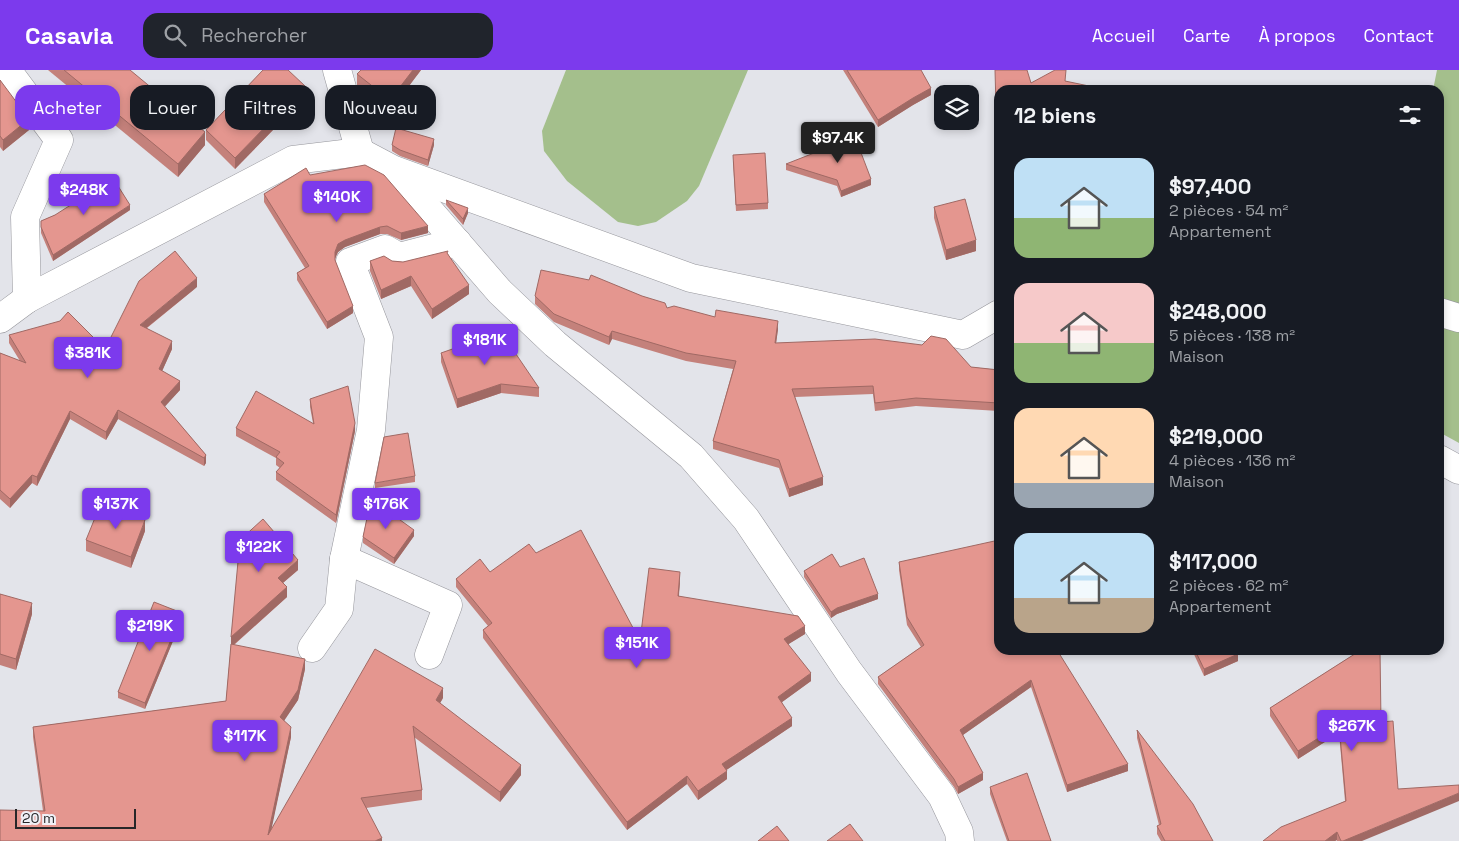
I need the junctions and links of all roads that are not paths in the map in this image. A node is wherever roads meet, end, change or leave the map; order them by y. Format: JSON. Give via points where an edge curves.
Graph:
{"nodes":[{"id":1,"x":7,"y":70,"type":"edge"},
{"id":2,"x":337,"y":70,"type":"edge"},
{"id":3,"x":360,"y":152,"type":"junction"},
{"id":4,"x":394,"y":170,"type":"junction"},
{"id":5,"x":456,"y":242,"type":"junction"},
{"id":6,"x":26,"y":299,"type":"junction"},
{"id":7,"x":1444,"y":314,"type":"edge"},
{"id":8,"x":994,"y":317,"type":"edge"},
{"id":9,"x":1459,"y":318,"type":"edge"},
{"id":10,"x":0,"y":320,"type":"edge"},
{"id":11,"x":963,"y":335,"type":"junction"},
{"id":12,"x":994,"y":339,"type":"edge"},
{"id":13,"x":1444,"y":462,"type":"edge"},
{"id":14,"x":1459,"y":470,"type":"edge"},
{"id":15,"x":344,"y":559,"type":"junction"},
{"id":16,"x":312,"y":648,"type":"dead end"},
{"id":17,"x":429,"y":655,"type":"dead end"},
{"id":18,"x":960,"y":841,"type":"edge"}],
"edges":[{"from":1,"to":6,"type":"street","via":[[59,140],[25,217]]},
{"from":2,"to":3,"type":"street"},
{"from":3,"to":4,"type":"street"},
{"from":3,"to":6,"type":"street","via":[[293,160]]},
{"from":4,"to":5,"type":"street"},
{"from":4,"to":11,"type":"street","via":[[691,278]]},
{"from":5,"to":15,"type":"street","via":[[399,257],[384,249],[350,262],[379,337],[372,430]]},
{"from":5,"to":18,"type":"street","via":[[500,292],[548,337],[692,456],[746,519],[849,672],[942,796]]},
{"from":6,"to":10,"type":"street"},
{"from":7,"to":9,"type":"street"},
{"from":8,"to":11,"type":"street"},
{"from":11,"to":12,"type":"street"},
{"from":13,"to":14,"type":"street"},
{"from":15,"to":16,"type":"street","via":[[339,608]]},
{"from":15,"to":17,"type":"street","via":[[448,605]]}]}
